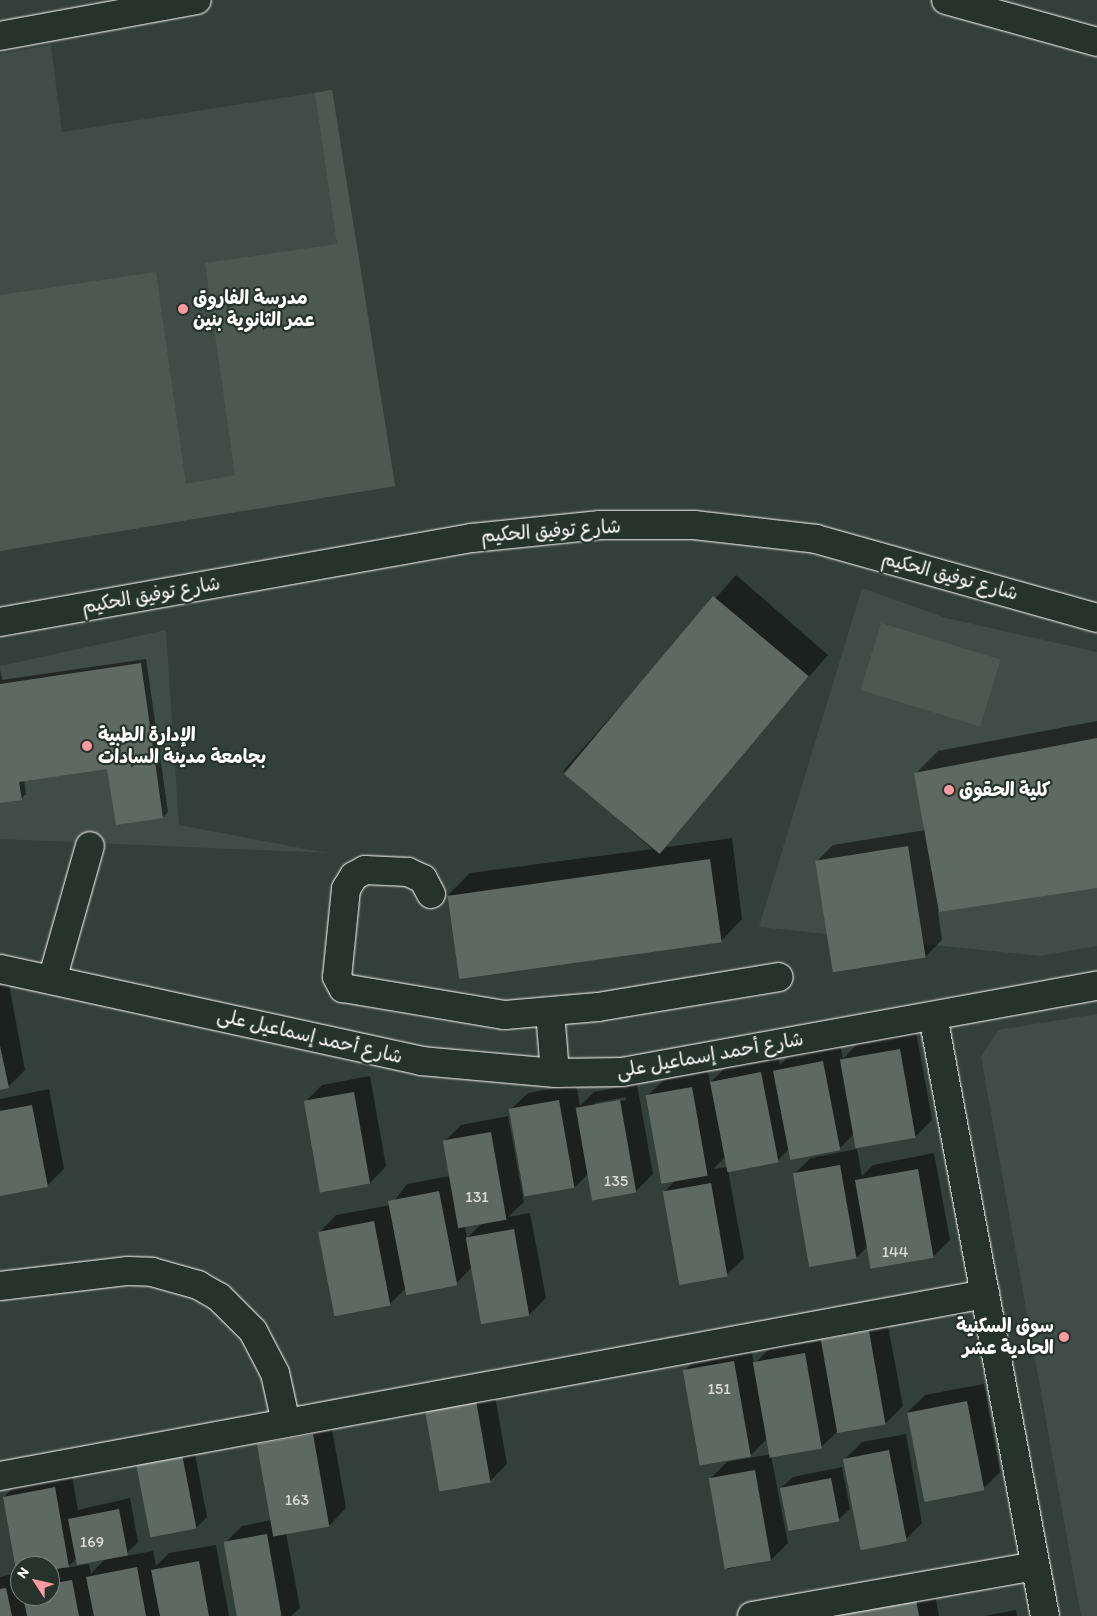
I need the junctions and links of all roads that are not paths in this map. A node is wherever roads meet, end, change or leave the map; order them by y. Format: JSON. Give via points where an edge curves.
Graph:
{"nodes":[{"id":1,"x":197,"y":0,"type":"edge"},
{"id":2,"x":946,"y":0,"type":"edge"},
{"id":3,"x":0,"y":36,"type":"edge"},
{"id":4,"x":1097,"y":42,"type":"edge"},
{"id":5,"x":1097,"y":618,"type":"edge"},
{"id":6,"x":0,"y":622,"type":"edge"},
{"id":7,"x":90,"y":846,"type":"dead end"},
{"id":8,"x":430,"y":894,"type":"dead end"},
{"id":9,"x":0,"y":969,"type":"edge"},
{"id":10,"x":779,"y":977,"type":"dead end"},
{"id":11,"x":52,"y":980,"type":"junction"},
{"id":12,"x":1097,"y":986,"type":"edge"},
{"id":13,"x":550,"y":1012,"type":"junction"},
{"id":14,"x":933,"y":1016,"type":"junction"},
{"id":15,"x":555,"y":1073,"type":"junction"},
{"id":16,"x":0,"y":1286,"type":"edge"},
{"id":17,"x":984,"y":1294,"type":"junction"},
{"id":18,"x":286,"y":1424,"type":"junction"},
{"id":19,"x":0,"y":1476,"type":"edge"},
{"id":20,"x":1035,"y":1566,"type":"junction"},
{"id":21,"x":752,"y":1616,"type":"edge"},
{"id":22,"x":1044,"y":1616,"type":"edge"}],
"edges":[{"from":1,"to":3,"type":"street"},
{"from":2,"to":4,"type":"street"},
{"from":5,"to":6,"type":"street","name":"شارع توفيق الحكيم","via":[[816,539],[694,526],[600,525],[472,538]]},
{"from":7,"to":11,"type":"street"},
{"from":8,"to":13,"type":"street","via":[[423,879],[408,872],[365,870],[354,876],[346,889],[337,977],[343,988],[505,1015]]},
{"from":9,"to":11,"type":"street","name":"شارع أحمد إسماعيل على"},
{"from":10,"to":13,"type":"street"},
{"from":11,"to":15,"type":"street","name":"شارع أحمد إسماعيل على","via":[[411,1059]]},
{"from":12,"to":14,"type":"street","name":"شارع أحمد إسماعيل على"},
{"from":13,"to":15,"type":"street"},
{"from":14,"to":15,"type":"street","name":"شارع أحمد إسماعيل على","via":[[622,1072]]},
{"from":14,"to":17,"type":"street"},
{"from":16,"to":18,"type":"street","via":[[128,1271],[152,1272],[198,1285],[219,1297],[253,1331],[275,1373]]},
{"from":17,"to":18,"type":"street"},
{"from":17,"to":20,"type":"street"},
{"from":18,"to":19,"type":"street"},
{"from":20,"to":21,"type":"street"},
{"from":20,"to":22,"type":"street"}]}
